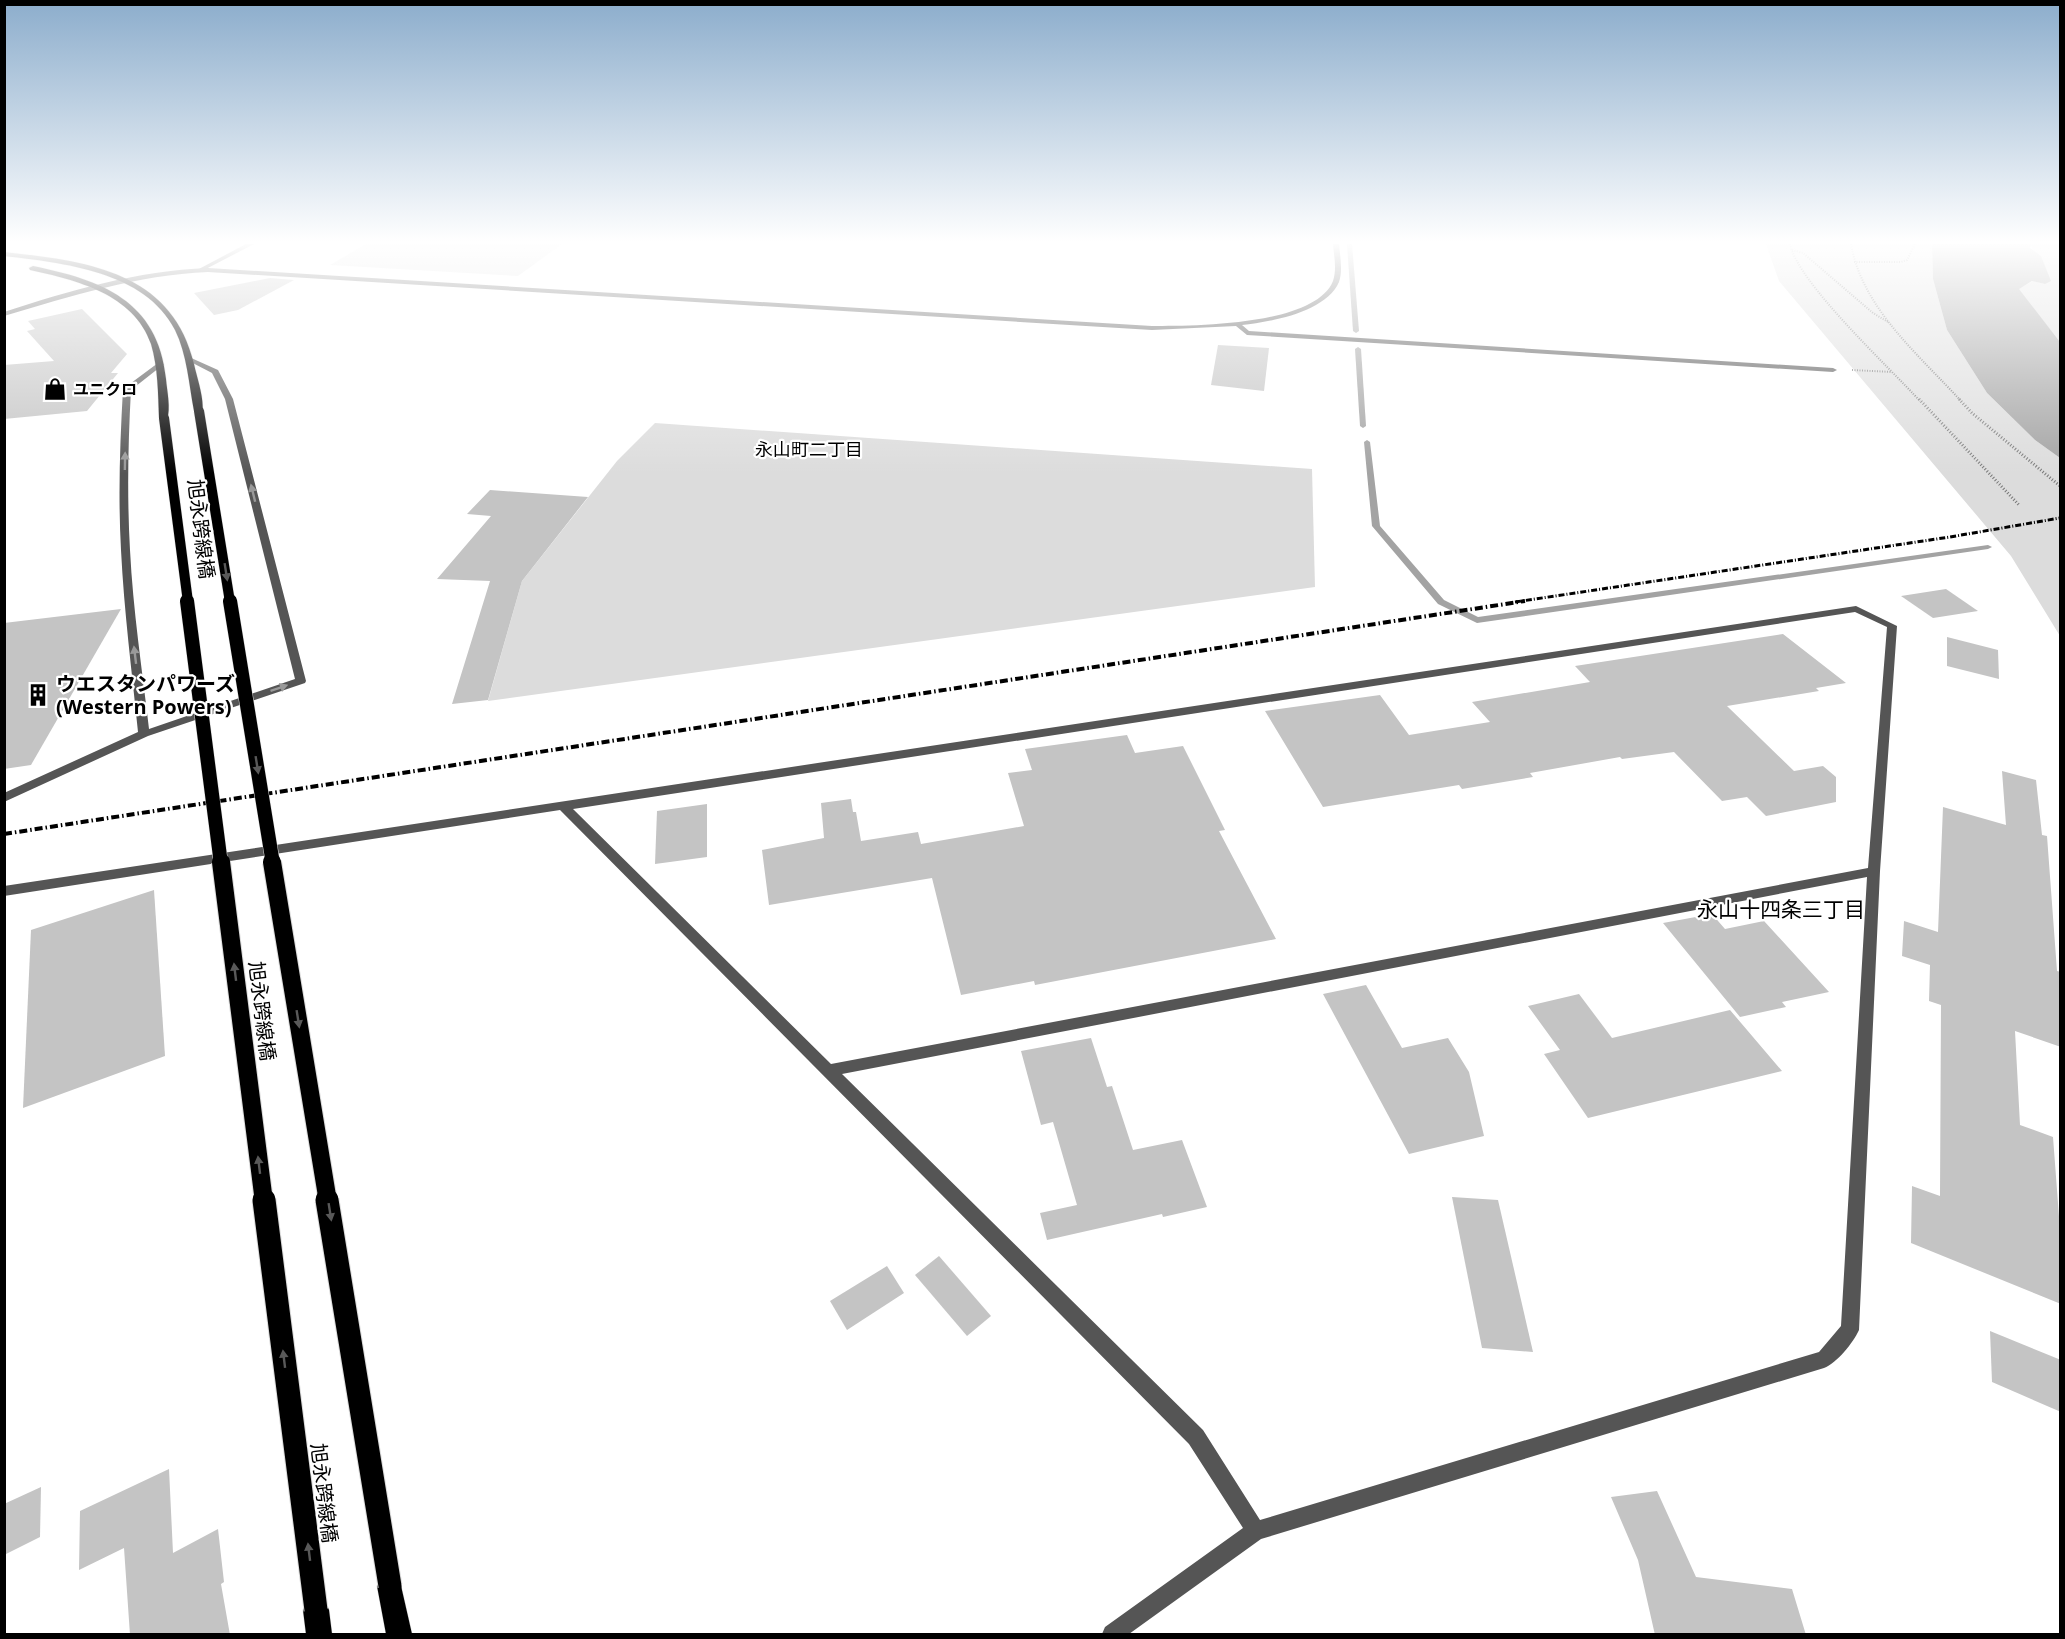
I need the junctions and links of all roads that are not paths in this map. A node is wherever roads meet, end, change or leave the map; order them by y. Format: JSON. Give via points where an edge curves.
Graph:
{"nodes":[{"id":1,"x":141,"y":320,"type":"edge"},
{"id":2,"x":174,"y":320,"type":"edge"},
{"id":3,"x":1033,"y":320,"type":"edge"},
{"id":4,"x":1260,"y":320,"type":"edge"},
{"id":5,"x":1238,"y":325,"type":"junction"},
{"id":6,"x":186,"y":358,"type":"junction"},
{"id":7,"x":160,"y":364,"type":"junction"},
{"id":8,"x":1833,"y":370,"type":"dead end"},
{"id":9,"x":144,"y":734,"type":"junction"},
{"id":10,"x":4,"y":798,"type":"edge"},
{"id":11,"x":563,"y":806,"type":"junction"},
{"id":12,"x":1874,"y":871,"type":"junction"},
{"id":13,"x":4,"y":891,"type":"edge"},
{"id":14,"x":827,"y":1071,"type":"junction"},
{"id":15,"x":1256,"y":1531,"type":"junction"},
{"id":16,"x":318,"y":1622,"type":"edge"},
{"id":17,"x":399,"y":1635,"type":"edge"},
{"id":18,"x":1112,"y":1635,"type":"edge"}],
"edges":[{"from":1,"to":7,"type":"main road","name":"旭永跨線橋","via":[[149,329]]},
{"from":2,"to":6,"type":"main road","name":"旭永跨線橋","via":[[181,333]]},
{"from":3,"to":5,"type":"street","via":[[1140,327]]},
{"from":4,"to":5,"type":"street"},
{"from":5,"to":8,"type":"street","via":[[1247,333]]},
{"from":9,"to":6,"type":"street","one_way":true,"via":[[301,681],[229,399],[215,372]]},
{"from":6,"to":17,"type":"main road","name":"旭永跨線橋","one_way":true,"bridge":true,"via":[[199,411]]},
{"from":9,"to":7,"type":"street","one_way":true,"via":[[129,600],[124,514],[125,422],[128,389]]},
{"from":16,"to":7,"type":"main road","name":"旭永跨線橋","one_way":true,"bridge":true},
{"from":9,"to":10,"type":"street"},
{"from":11,"to":12,"type":"street","via":[[1856,609],[1892,626]]},
{"from":11,"to":13,"type":"street"},
{"from":11,"to":14,"type":"street"},
{"from":12,"to":14,"type":"street"},
{"from":12,"to":15,"type":"street","via":[[1850,1330],[1824,1359]]},
{"from":14,"to":15,"type":"street","via":[[1196,1437]]},
{"from":15,"to":18,"type":"street"}]}
